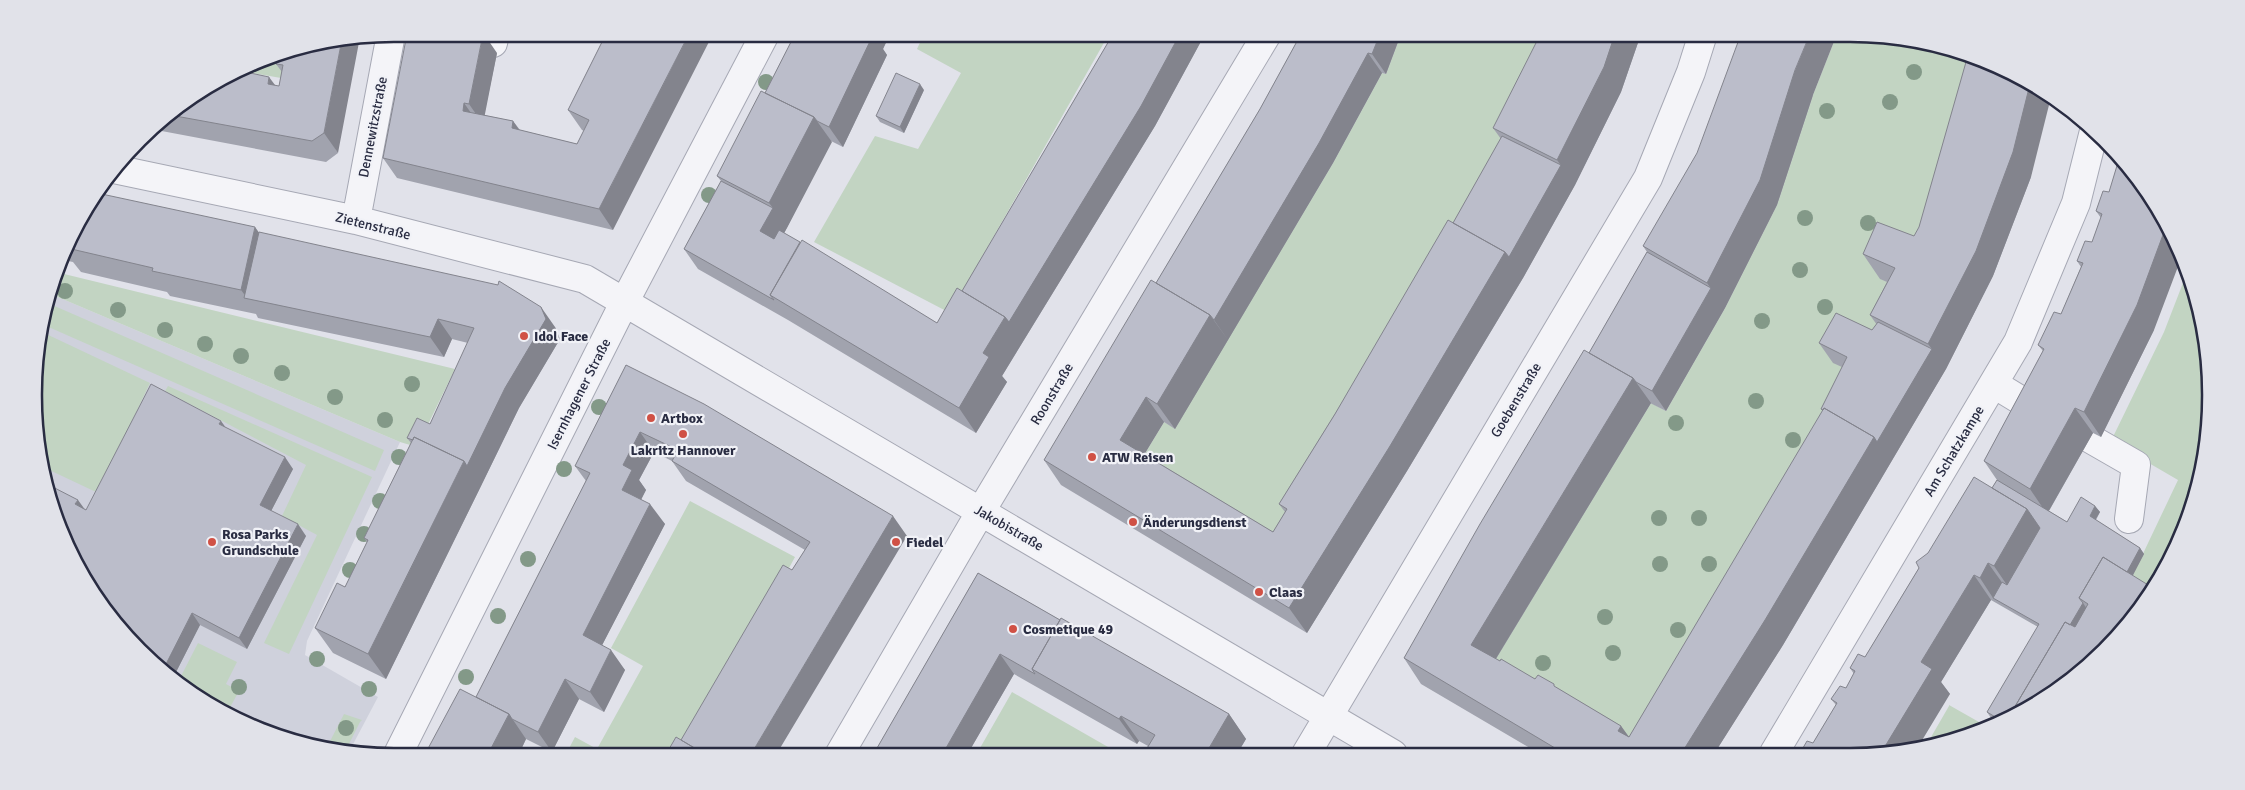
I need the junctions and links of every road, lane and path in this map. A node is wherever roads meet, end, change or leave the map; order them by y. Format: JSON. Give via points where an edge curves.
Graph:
{"nodes":[{"id":1,"x":388,"y":42,"type":"edge"},
{"id":2,"x":761,"y":42,"type":"edge"},
{"id":3,"x":1262,"y":42,"type":"edge"},
{"id":4,"x":1700,"y":42,"type":"edge"},
{"id":5,"x":2092,"y":139,"type":"edge"},
{"id":6,"x":123,"y":171,"type":"edge"},
{"id":7,"x":356,"y":220,"type":"junction"},
{"id":8,"x":624,"y":303,"type":"junction"},
{"id":9,"x":1994,"y":384,"type":"junction"},
{"id":10,"x":2040,"y":412,"type":"edge"},
{"id":11,"x":2089,"y":438,"type":"edge"},
{"id":12,"x":981,"y":511,"type":"junction"},
{"id":13,"x":2129,"y":519,"type":"dead end"},
{"id":14,"x":1328,"y":714,"type":"junction"},
{"id":15,"x":401,"y":748,"type":"edge"},
{"id":16,"x":842,"y":748,"type":"edge"},
{"id":17,"x":1309,"y":748,"type":"edge"},
{"id":18,"x":1383,"y":748,"type":"edge"},
{"id":19,"x":1777,"y":748,"type":"edge"}],
"edges":[{"from":1,"to":7,"type":"street","name":"Dennewitzstraße"},
{"from":2,"to":8,"type":"street","name":"Isernhagener Straße"},
{"from":3,"to":12,"type":"street","name":"Roonstraße"},
{"from":4,"to":14,"type":"street","name":"Goebenstraße","via":[[1648,178]]},
{"from":5,"to":9,"type":"street","name":"Am Schatzkampe","via":[[2076,203],[2018,342]]},
{"from":6,"to":7,"type":"street","name":"Zietenstraße"},
{"from":7,"to":8,"type":"street","name":"Zietenstraße","via":[[585,279]]},
{"from":8,"to":12,"type":"street","name":"Jakobistraße"},
{"from":8,"to":15,"type":"street","name":"Isernhagener Straße"},
{"from":9,"to":10,"type":"street"},
{"from":9,"to":19,"type":"street","name":"Am Schatzkampe"},
{"from":11,"to":13,"type":"street","via":[[2136,465]]},
{"from":12,"to":14,"type":"street","name":"Jakobistraße"},
{"from":12,"to":16,"type":"street","name":"Roonstraße"},
{"from":14,"to":17,"type":"street","name":"Goebenstraße"},
{"from":14,"to":18,"type":"street","name":"Jakobistraße"}]}
